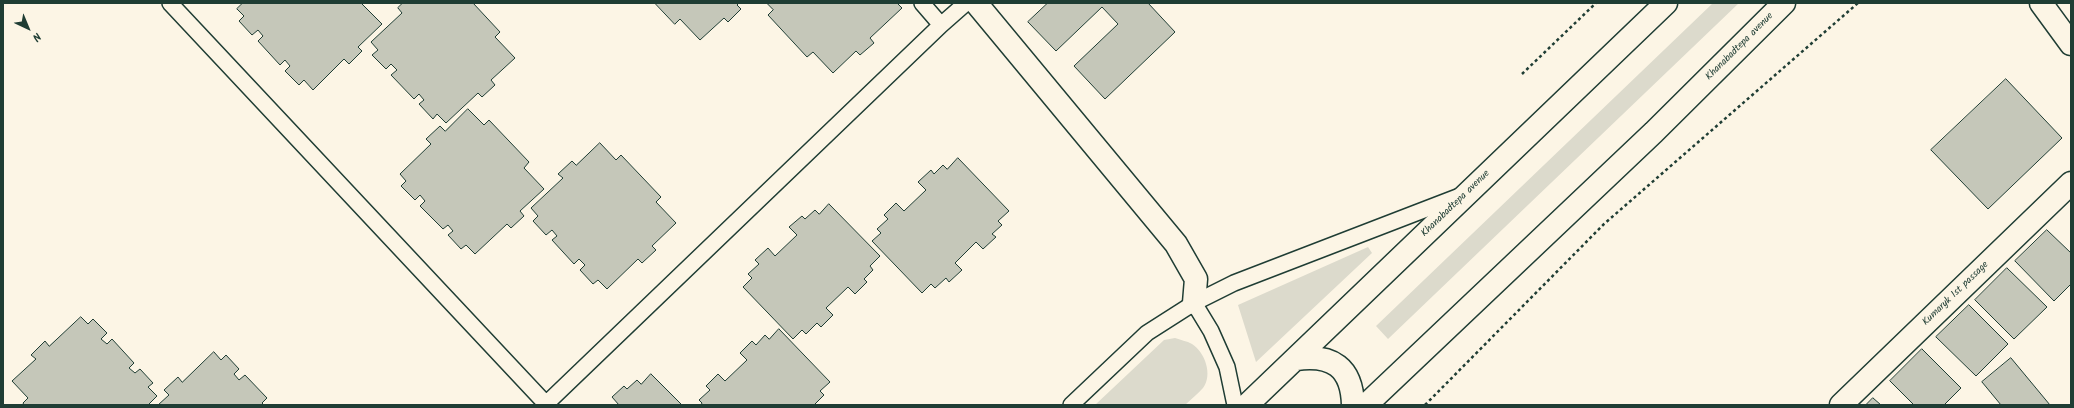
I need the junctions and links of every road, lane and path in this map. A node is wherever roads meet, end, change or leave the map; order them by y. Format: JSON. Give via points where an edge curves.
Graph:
{"nodes":[{"id":1,"x":170,"y":3,"type":"edge"},
{"id":2,"x":922,"y":3,"type":"edge"},
{"id":3,"x":966,"y":3,"type":"edge"},
{"id":4,"x":976,"y":3,"type":"edge"},
{"id":5,"x":1596,"y":3,"type":"edge"},
{"id":6,"x":1666,"y":3,"type":"edge"},
{"id":7,"x":1784,"y":3,"type":"edge"},
{"id":8,"x":1858,"y":3,"type":"edge"},
{"id":9,"x":2041,"y":3,"type":"edge"},
{"id":10,"x":941,"y":25,"type":"junction"},
{"id":11,"x":2071,"y":44,"type":"edge"},
{"id":12,"x":1522,"y":74,"type":"dead end"},
{"id":13,"x":2071,"y":183,"type":"edge"},
{"id":14,"x":1468,"y":193,"type":"junction"},
{"id":15,"x":1194,"y":303,"type":"junction"},
{"id":16,"x":1296,"y":359,"type":"junction"},
{"id":17,"x":545,"y":404,"type":"edge"},
{"id":18,"x":1071,"y":405,"type":"edge"},
{"id":19,"x":1235,"y":405,"type":"edge"},
{"id":20,"x":1247,"y":405,"type":"edge"},
{"id":21,"x":1353,"y":405,"type":"edge"},
{"id":22,"x":1366,"y":405,"type":"edge"},
{"id":23,"x":1425,"y":405,"type":"edge"},
{"id":24,"x":1841,"y":405,"type":"edge"}],
"edges":[{"from":1,"to":17,"type":"lane"},
{"from":2,"to":10,"type":"lane"},
{"from":3,"to":10,"type":"lane"},
{"from":4,"to":15,"type":"main road","via":[[1176,244],[1196,279]]},
{"from":5,"to":12,"type":"path"},
{"from":6,"to":14,"type":"main road","name":"Khanabadtepa avenue"},
{"from":7,"to":22,"type":"main road","name":"Khanabadtepa avenue","via":[[1648,138]]},
{"from":8,"to":23,"type":"path","via":[[1604,224]]},
{"from":9,"to":11,"type":"main road"},
{"from":10,"to":17,"type":"lane"},
{"from":13,"to":24,"type":"main road","name":"Kumaryk 1st passage"},
{"from":14,"to":15,"type":"lane","via":[[1234,283]]},
{"from":14,"to":16,"type":"main road","name":"Khanabadtepa avenue"},
{"from":15,"to":18,"type":"lane","via":[[1148,333]]},
{"from":15,"to":19,"type":"lane","via":[[1211,331],[1227,367]]},
{"from":16,"to":20,"type":"main road","name":"Khanabadtepa avenue"},
{"from":16,"to":21,"type":"main road","via":[[1318,358],[1334,363],[1344,371],[1352,392]]}]}
